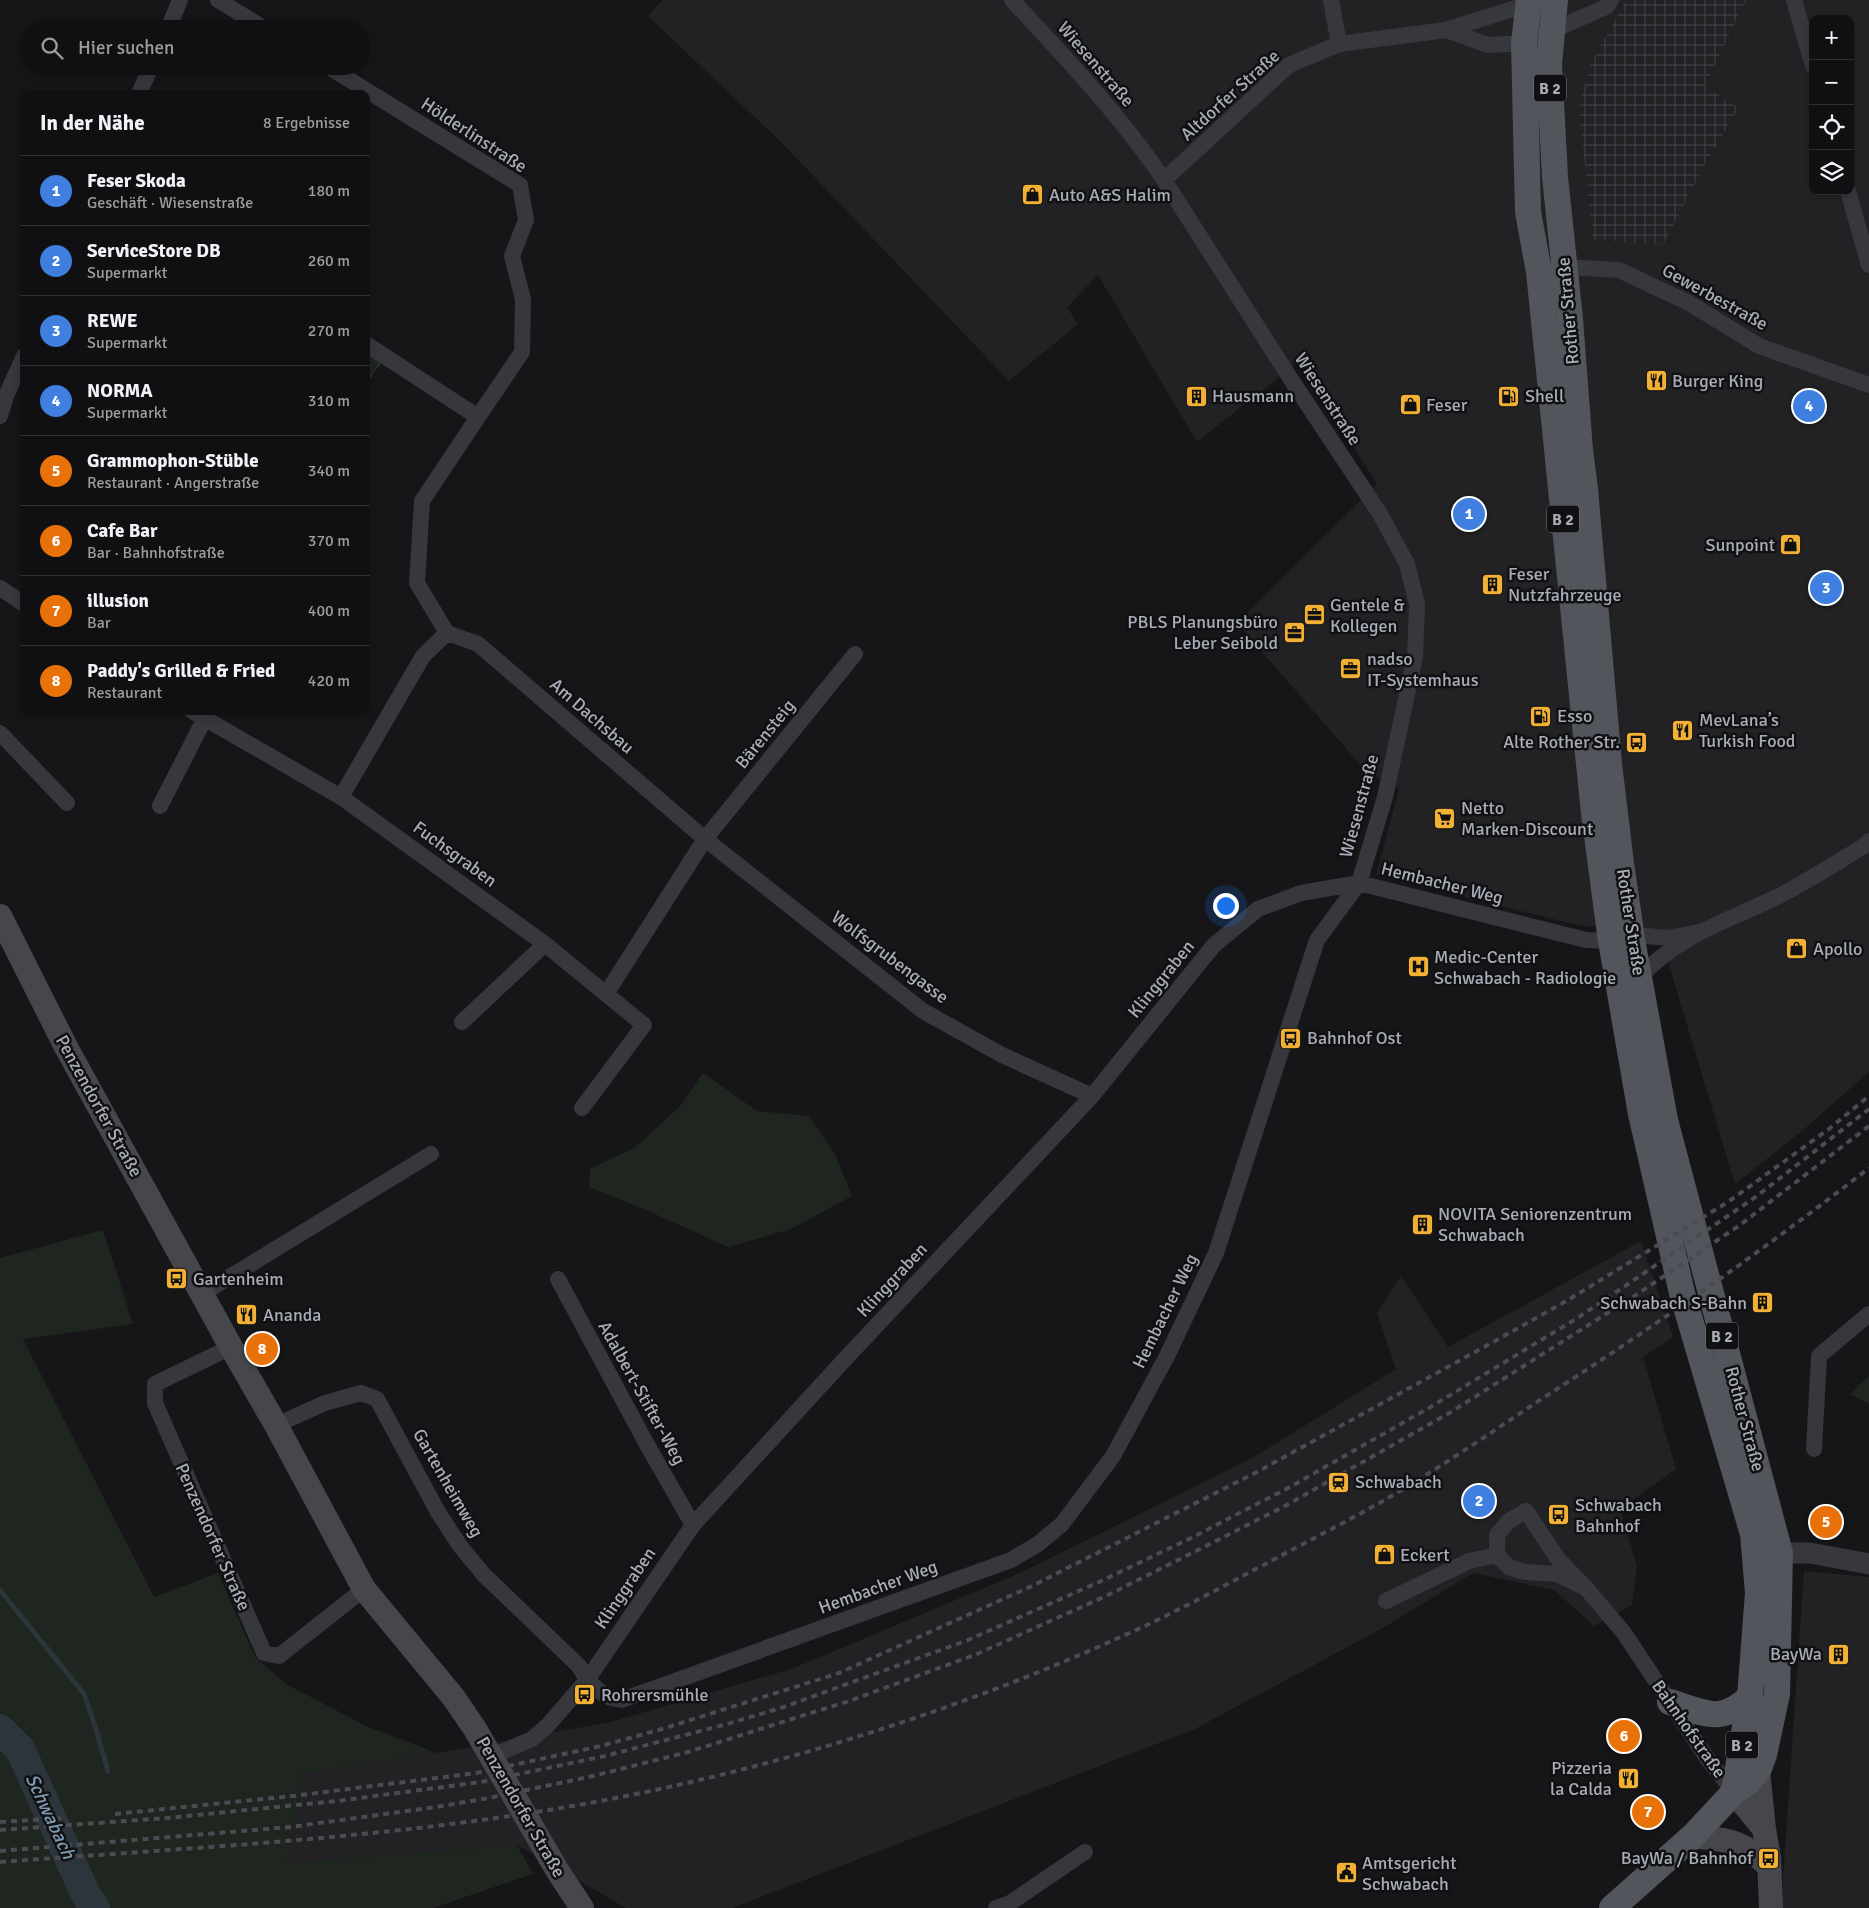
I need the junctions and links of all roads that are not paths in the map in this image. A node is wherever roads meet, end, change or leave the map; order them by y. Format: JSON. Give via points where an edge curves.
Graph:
{"nodes":[{"id":1,"x":180,"y":0,"type":"edge"},
{"id":2,"x":218,"y":0,"type":"edge"},
{"id":3,"x":1012,"y":0,"type":"edge"},
{"id":4,"x":1331,"y":0,"type":"edge"},
{"id":5,"x":1555,"y":0,"type":"edge"},
{"id":6,"x":1611,"y":0,"type":"edge"},
{"id":7,"x":1794,"y":0,"type":"edge"},
{"id":8,"x":1532,"y":2,"type":"edge"},
{"id":9,"x":172,"y":20,"type":"edge"},
{"id":10,"x":250,"y":20,"type":"edge"},
{"id":11,"x":1553,"y":29,"type":"junction"},
{"id":12,"x":1446,"y":30,"type":"junction"},
{"id":13,"x":1524,"y":43,"type":"junction"},
{"id":14,"x":1339,"y":44,"type":"junction"},
{"id":15,"x":1811,"y":60,"type":"edge"},
{"id":16,"x":147,"y":75,"type":"edge"},
{"id":17,"x":342,"y":75,"type":"edge"},
{"id":18,"x":141,"y":90,"type":"edge"},
{"id":19,"x":367,"y":90,"type":"edge"},
{"id":20,"x":370,"y":92,"type":"edge"},
{"id":21,"x":1164,"y":180,"type":"junction"},
{"id":22,"x":1849,"y":195,"type":"edge"},
{"id":23,"x":1869,"y":265,"type":"edge"},
{"id":24,"x":1565,"y":267,"type":"junction"},
{"id":25,"x":1539,"y":272,"type":"junction"},
{"id":26,"x":370,"y":347,"type":"edge"},
{"id":27,"x":20,"y":363,"type":"edge"},
{"id":28,"x":1869,"y":385,"type":"edge"},
{"id":29,"x":3,"y":395,"type":"edge"},
{"id":30,"x":0,"y":416,"type":"edge"},
{"id":31,"x":478,"y":417,"type":"junction"},
{"id":32,"x":0,"y":588,"type":"edge"},
{"id":33,"x":20,"y":601,"type":"edge"},
{"id":34,"x":447,"y":633,"type":"junction"},
{"id":35,"x":855,"y":654,"type":"dead end"},
{"id":36,"x":198,"y":715,"type":"edge"},
{"id":37,"x":0,"y":733,"type":"edge"},
{"id":38,"x":342,"y":797,"type":"junction"},
{"id":39,"x":67,"y":803,"type":"dead end"},
{"id":40,"x":160,"y":806,"type":"dead end"},
{"id":41,"x":706,"y":840,"type":"junction"},
{"id":42,"x":1869,"y":840,"type":"edge"},
{"id":43,"x":1359,"y":883,"type":"junction"},
{"id":44,"x":0,"y":916,"type":"edge"},
{"id":45,"x":1700,"y":932,"type":"junction"},
{"id":46,"x":1621,"y":940,"type":"junction"},
{"id":47,"x":545,"y":944,"type":"junction"},
{"id":48,"x":1639,"y":978,"type":"junction"},
{"id":49,"x":606,"y":994,"type":"junction"},
{"id":50,"x":462,"y":1022,"type":"dead end"},
{"id":51,"x":1092,"y":1096,"type":"junction"},
{"id":52,"x":582,"y":1108,"type":"dead end"},
{"id":53,"x":432,"y":1154,"type":"dead end"},
{"id":54,"x":558,"y":1279,"type":"dead end"},
{"id":55,"x":202,"y":1294,"type":"junction"},
{"id":56,"x":1869,"y":1314,"type":"edge"},
{"id":57,"x":231,"y":1347,"type":"junction"},
{"id":58,"x":276,"y":1425,"type":"junction"},
{"id":59,"x":1814,"y":1449,"type":"dead end"},
{"id":60,"x":693,"y":1525,"type":"junction"},
{"id":61,"x":1755,"y":1553,"type":"junction"},
{"id":62,"x":1780,"y":1553,"type":"junction"},
{"id":63,"x":1497,"y":1555,"type":"junction"},
{"id":64,"x":1869,"y":1564,"type":"edge"},
{"id":65,"x":1586,"y":1588,"type":"junction"},
{"id":66,"x":364,"y":1589,"type":"junction"},
{"id":67,"x":1386,"y":1601,"type":"dead end"},
{"id":68,"x":587,"y":1680,"type":"junction"},
{"id":69,"x":1750,"y":1697,"type":"junction"},
{"id":70,"x":1670,"y":1702,"type":"junction"},
{"id":71,"x":492,"y":1756,"type":"junction"},
{"id":72,"x":1758,"y":1771,"type":"junction"},
{"id":73,"x":1734,"y":1792,"type":"junction"},
{"id":74,"x":1764,"y":1828,"type":"junction"},
{"id":75,"x":1693,"y":1836,"type":"junction"},
{"id":76,"x":1085,"y":1852,"type":"dead end"},
{"id":77,"x":1769,"y":1866,"type":"junction"},
{"id":78,"x":582,"y":1908,"type":"edge"},
{"id":79,"x":996,"y":1908,"type":"edge"},
{"id":80,"x":1612,"y":1908,"type":"edge"},
{"id":81,"x":1771,"y":1908,"type":"edge"}],
"edges":[{"from":1,"to":9,"type":"street"},
{"from":2,"to":10,"type":"street"},
{"from":3,"to":21,"type":"street","name":"Wiesenstraße","via":[[1080,73]]},
{"from":4,"to":14,"type":"street"},
{"from":5,"to":11,"type":"main road","name":"Rother Straße","number":"B 2"},
{"from":6,"to":11,"type":"street","via":[[1606,7]]},
{"from":7,"to":15,"type":"street"},
{"from":8,"to":12,"type":"street","name":"Altdorfer Straße"},
{"from":8,"to":13,"type":"main road","name":"Rother Straße","number":"B 2"},
{"from":11,"to":13,"type":"street"},
{"from":11,"to":24,"type":"main road","name":"Rother Straße","number":"B 2","via":[[1549,64],[1555,176]]},
{"from":12,"to":13,"type":"street","name":"Altdorfer Straße","via":[[1488,44]]},
{"from":12,"to":14,"type":"street","name":"Altdorfer Straße"},
{"from":13,"to":25,"type":"main road","name":"Rother Straße","number":"B 2","via":[[1528,212]]},
{"from":14,"to":21,"type":"street","name":"Altdorfer Straße","via":[[1289,65]]},
{"from":16,"to":18,"type":"street"},
{"from":17,"to":19,"type":"street","name":"Hölderlinstraße"},
{"from":20,"to":31,"type":"street","name":"Hölderlinstraße","via":[[520,185],[526,220],[512,256],[522,299],[522,352]]},
{"from":21,"to":43,"type":"street","name":"Wiesenstraße","via":[[1380,514],[1407,564],[1417,604],[1415,657],[1385,798]]},
{"from":22,"to":23,"type":"street"},
{"from":24,"to":25,"type":"street","name":"Gewerbestraße"},
{"from":24,"to":28,"type":"street","name":"Gewerbestraße","via":[[1619,270],[1689,303],[1759,346]]},
{"from":24,"to":46,"type":"main road","name":"Rother Straße","number":"B 2","via":[[1610,764]]},
{"from":25,"to":46,"type":"main road","name":"Rother Straße","number":"B 2","via":[[1594,813]]},
{"from":26,"to":31,"type":"street"},
{"from":27,"to":29,"type":"street"},
{"from":29,"to":30,"type":"street"},
{"from":31,"to":34,"type":"street","name":"Hölderlinstraße","via":[[422,501],[417,583]]},
{"from":32,"to":33,"type":"street"},
{"from":34,"to":38,"type":"street","via":[[423,656]]},
{"from":34,"to":41,"type":"street","name":"Am Dachsbau","via":[[478,644]]},
{"from":35,"to":41,"type":"street","name":"Bärensteig"},
{"from":36,"to":38,"type":"street","name":"Fuchsgraben"},
{"from":36,"to":40,"type":"street","name":"Fuchsgraben"},
{"from":37,"to":39,"type":"street"},
{"from":38,"to":47,"type":"street","name":"Fuchsgraben"},
{"from":41,"to":49,"type":"street"},
{"from":41,"to":51,"type":"street","name":"Wolfsgrubengasse","via":[[924,1011],[1002,1055]]},
{"from":42,"to":45,"type":"street","via":[[1799,885]]},
{"from":43,"to":46,"type":"street","name":"Hembacher Weg","via":[[1580,939]]},
{"from":43,"to":51,"type":"street","name":"Klinggraben","via":[[1301,893],[1258,909],[1214,946]]},
{"from":43,"to":68,"type":"street","name":"Hembacher Weg","via":[[1317,940],[1216,1253],[1167,1356],[1113,1456],[1062,1524],[1011,1560],[622,1700],[610,1698]]},
{"from":44,"to":55,"type":"main road","name":"Penzendorfer Straße","via":[[70,1056]]},
{"from":45,"to":46,"type":"street","name":"Hembacher Weg","via":[[1667,938],[1648,936]]},
{"from":45,"to":48,"type":"street","via":[[1653,962]]},
{"from":46,"to":48,"type":"main road","name":"Rother Straße","number":"B 2"},
{"from":46,"to":61,"type":"main road","name":"Rother Straße","number":"B 2","via":[[1641,1114],[1682,1293],[1753,1534]]},
{"from":47,"to":49,"type":"street","name":"Fuchsgraben"},
{"from":47,"to":50,"type":"street"},
{"from":48,"to":62,"type":"main road","name":"Rother Straße","number":"B 2","via":[[1665,1120]]},
{"from":49,"to":52,"type":"street","name":"Fuchsgraben","via":[[644,1025]]},
{"from":51,"to":60,"type":"street","name":"Klinggraben"},
{"from":53,"to":55,"type":"street"},
{"from":54,"to":60,"type":"street","name":"Adalbert-Stifter-Weg"},
{"from":55,"to":57,"type":"main road","name":"Penzendorfer Straße"},
{"from":56,"to":59,"type":"street","via":[[1819,1356]]},
{"from":57,"to":58,"type":"main road","name":"Penzendorfer Straße"},
{"from":57,"to":66,"type":"street","name":"Penzendorfer Straße","via":[[155,1384],[155,1403],[264,1653],[279,1656]]},
{"from":58,"to":66,"type":"main road","name":"Penzendorfer Straße"},
{"from":58,"to":68,"type":"street","name":"Gartenheimweg","via":[[325,1403],[361,1393],[377,1399],[460,1546],[484,1575],[579,1666]]},
{"from":60,"to":68,"type":"street","name":"Klinggraben"},
{"from":61,"to":62,"type":"street"},
{"from":61,"to":69,"type":"main road","name":"Rother Straße","number":"B 2","via":[[1758,1593]]},
{"from":62,"to":64,"type":"street","via":[[1810,1553]]},
{"from":62,"to":72,"type":"main road","name":"Rother Straße","number":"B 2","via":[[1777,1694]]},
{"from":63,"to":65,"type":"street","name":"Bahnhofstraße","via":[[1509,1568],[1557,1574]]},
{"from":63,"to":65,"type":"street","name":"Bahnhofstraße","via":[[1496,1535],[1508,1521],[1526,1510],[1558,1558]]},
{"from":63,"to":67,"type":"street","via":[[1469,1561]]},
{"from":65,"to":70,"type":"street","name":"Bahnhofstraße","via":[[1624,1633]]},
{"from":66,"to":71,"type":"main road","name":"Penzendorfer Straße","via":[[454,1698]]},
{"from":68,"to":71,"type":"street","name":"Klinggraben","via":[[532,1739]]},
{"from":69,"to":70,"type":"main road","via":[[1739,1707],[1714,1715]]},
{"from":69,"to":73,"type":"main road","name":"Rother Straße","number":"B 2"},
{"from":70,"to":73,"type":"street","name":"Bahnhofstraße"},
{"from":71,"to":78,"type":"main road","name":"Penzendorfer Straße","via":[[556,1870]]},
{"from":72,"to":73,"type":"main road"},
{"from":72,"to":74,"type":"main road","name":"Rother Straße","number":"B 2"},
{"from":73,"to":74,"type":"main road","name":"Bahnhofstraße"},
{"from":73,"to":75,"type":"main road"},
{"from":74,"to":77,"type":"main road","number":"B 2"},
{"from":75,"to":77,"type":"main road","via":[[1737,1842]]},
{"from":75,"to":80,"type":"main road"},
{"from":76,"to":79,"type":"street","via":[[1010,1903]]},
{"from":77,"to":81,"type":"main road","number":"B 2"}]}
